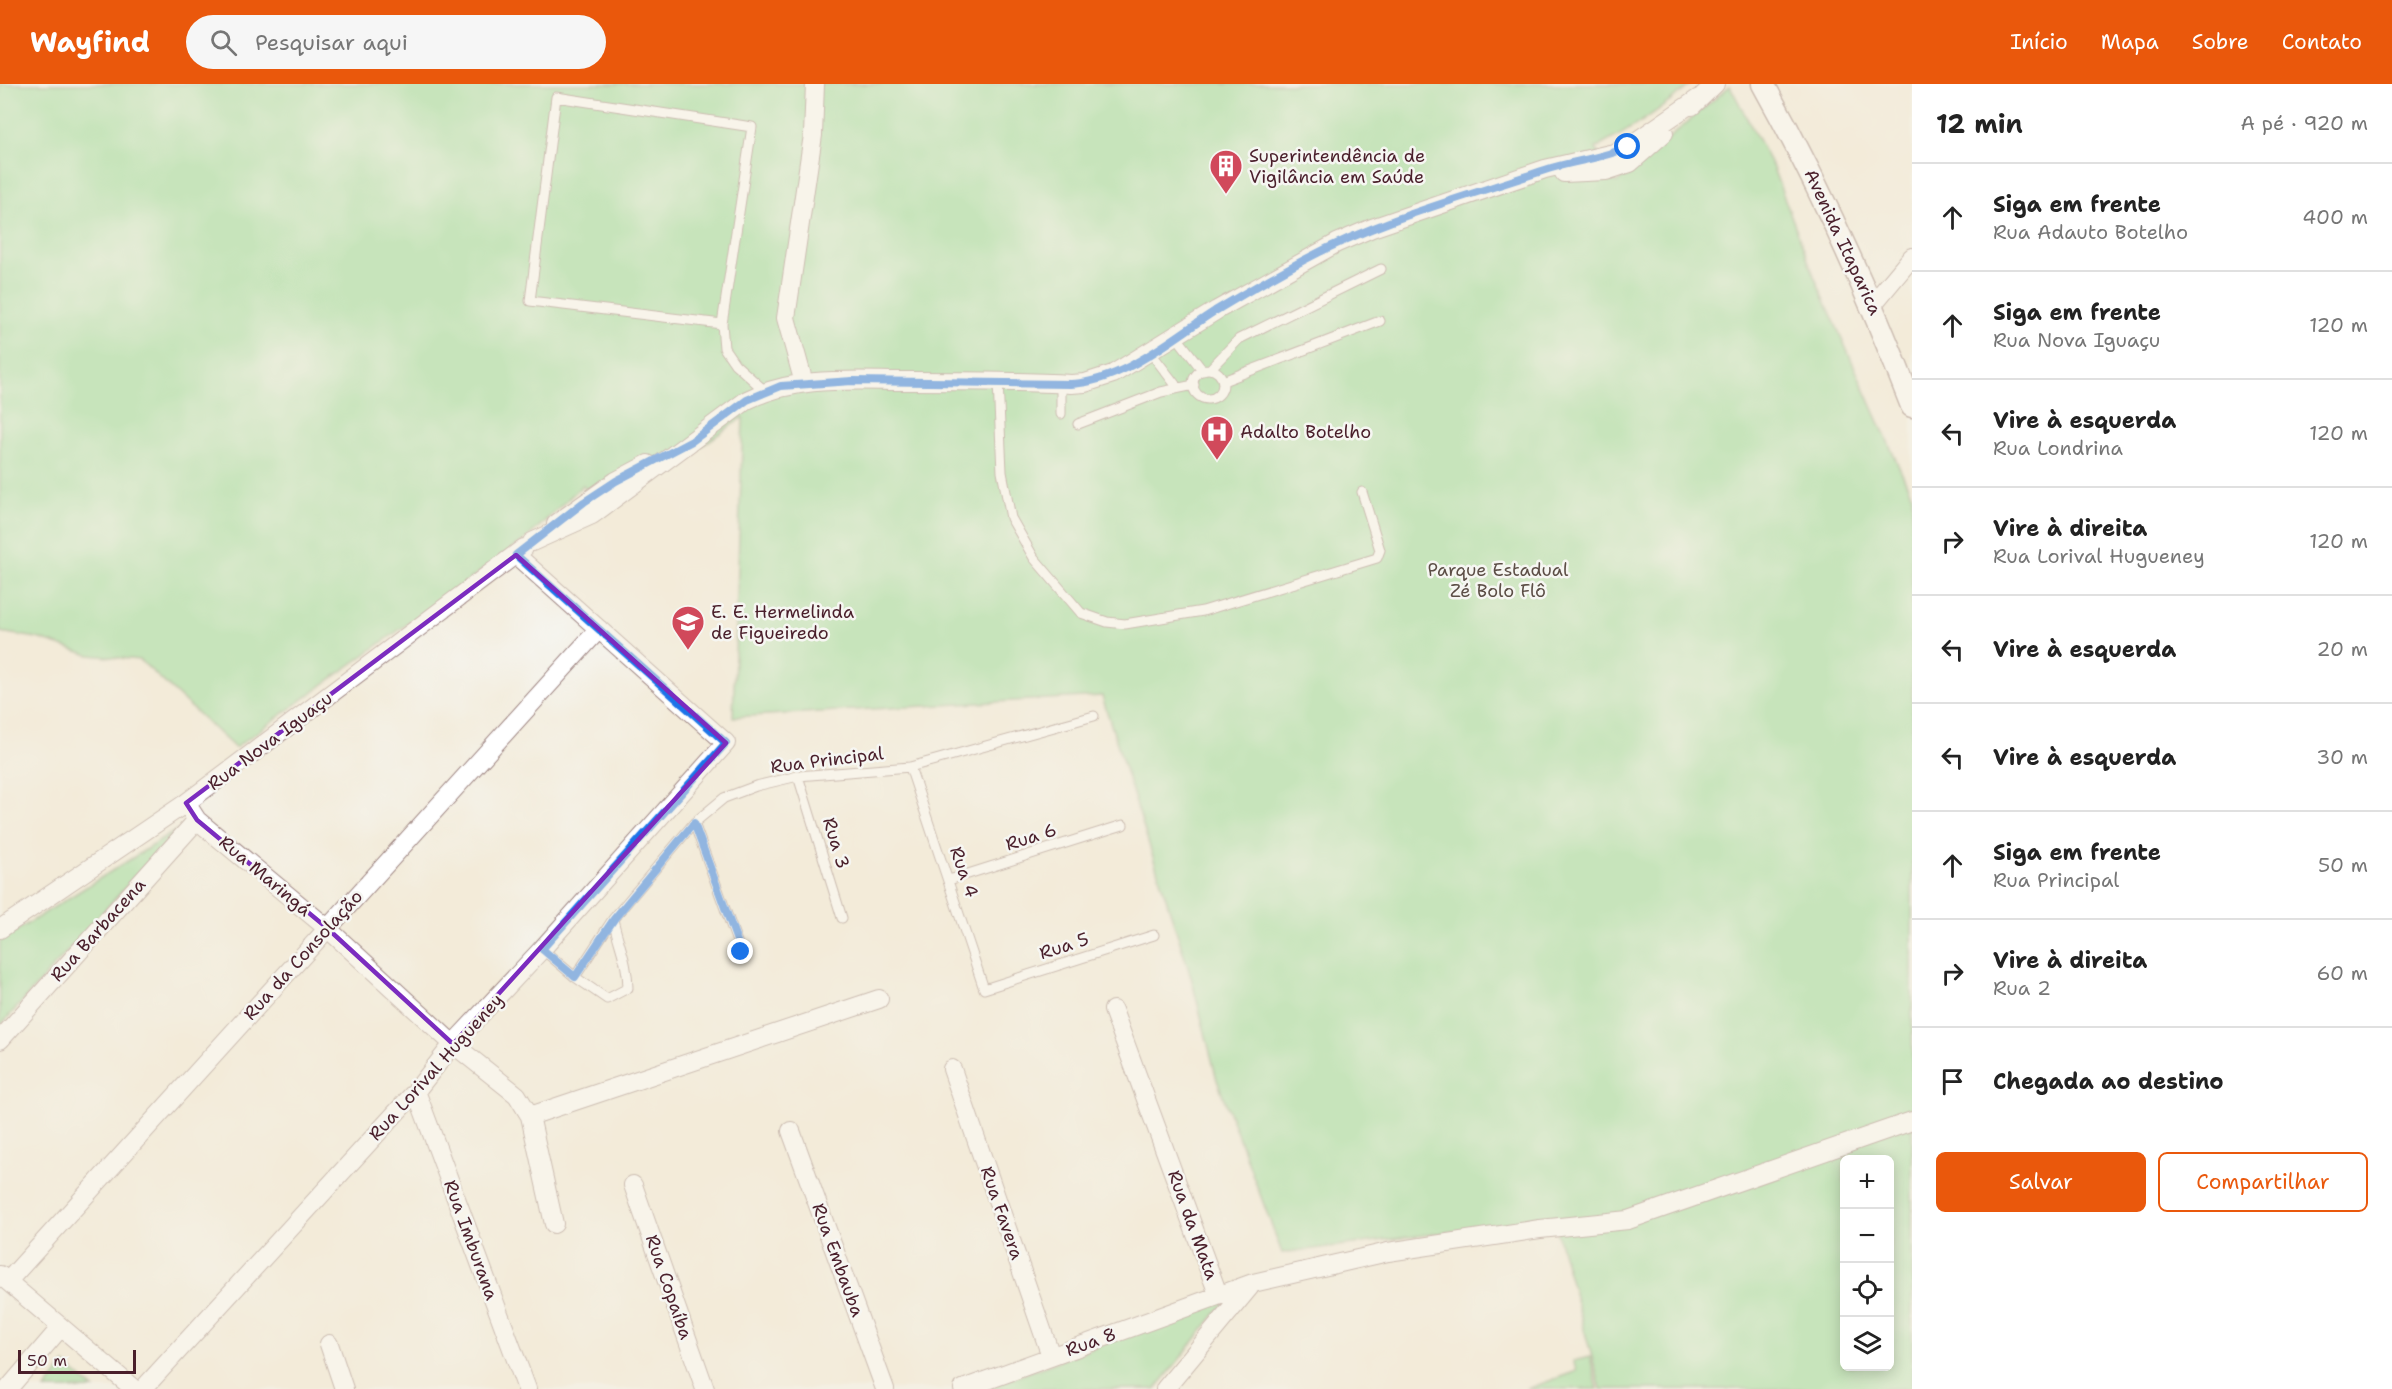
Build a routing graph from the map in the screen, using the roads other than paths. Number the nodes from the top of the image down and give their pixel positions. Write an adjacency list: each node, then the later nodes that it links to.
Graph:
1 (815, 84): 14 (street)
2 (1715, 84): 9 (street, Rua Nova Iguaçu)
3 (1762, 84): 6 (street, Avenida Itaparica)
4 (1912, 257): 6 (street)
5 (1381, 269): 11 (lane)
6 (1873, 304): 19 (street, Avenida Itaparica)
7 (1380, 321): 13 (lane)
8 (722, 324): 8 (lane); 18 (lane)
9 (1176, 336): 10 (street, Rua Nova Iguaçu); 11 (lane)
10 (1151, 352): 15 (street, Rua Nova Iguaçu); 17 (lane)
11 (1206, 370): 13 (lane); 16 (lane)
12 (998, 381): 14 (street, Rua Nova Iguaçu); 15 (street, Rua Nova Iguaçu); 22 (lane)
13 (1223, 381): 16 (lane)
14 (804, 383): 18 (street, Rua Nova Iguaçu)
15 (1061, 384): 20 (lane)
16 (1194, 385): 17 (lane)
17 (1178, 388): 21 (lane)
18 (765, 391): 23 (street, Rua Nova Iguaçu)
19 (1912, 406)
20 (1060, 414)
21 (1078, 424)
22 (1362, 492)
23 (516, 555): 24 (street); 28 (street, Rua Nova Iguaçu)
24 (598, 629): 35 (street, Rua da Consolação); 38 (street, Rua Lorival Hugueney)
25 (1094, 716): 26 (lane, Rua Principal)
26 (910, 767): 27 (lane, Rua Principal); 32 (lane, Rua 4)
27 (798, 776): 30 (lane, Rua Principal); 33 (lane, Rua 3)
28 (186, 803): 29 (street, Rua Maringá); 36 (street, Rua Nova Iguaçu)
29 (197, 820): 35 (street, Rua Maringá); 44 (street, Rua Barbacena)
30 (694, 823): 34 (lane, Rua Principal); 39 (lane)
31 (1123, 825): 32 (lane, Rua 6)
32 (949, 880): 41 (lane, Rua 4)
33 (842, 918)
34 (614, 919): 40 (lane, Rua Principal); 40 (lane)
35 (327, 928): 45 (street, Rua Maringá); 53 (street, Rua da Consolação)
36 (0, 929)
37 (1154, 935): 41 (lane, Rua 5)
38 (542, 949): 40 (lane); 45 (street, Rua Lorival Hugueney)
39 (741, 952)
40 (575, 977)
41 (984, 989)
42 (879, 999): 48 (street)
43 (1113, 1010): 55 (street, Rua da Mata)
44 (0, 1040)
45 (453, 1044): 47 (street, Rua Lorival Hugueney); 48 (street, Rua Maringá)
46 (952, 1069): 58 (street, Rua Favera)
47 (416, 1091): 61 (street, Rua Lorival Hugueney); 63 (street, Rua Imburana)
48 (530, 1116): 52 (street)
49 (1912, 1121): 54 (street, Rua da Mata)
50 (791, 1131): 65 (street, Rua Embauba)
51 (633, 1185): 64 (street, Rua Copaíba)
52 (554, 1224)
53 (4, 1278): 56 (street)
54 (1253, 1283): 55 (street, Rua da Mata); 67 (street)
55 (1218, 1294): 58 (street, Rua 8)
56 (61, 1327): 59 (street); 60 (street)
57 (328, 1344): 62 (street)
58 (1051, 1356): 66 (street, Rua 8)
59 (8, 1389)
60 (134, 1389)
61 (143, 1389)
62 (344, 1389)
63 (526, 1389)
64 (705, 1389)
65 (885, 1389)
66 (963, 1389)
67 (1165, 1389)

